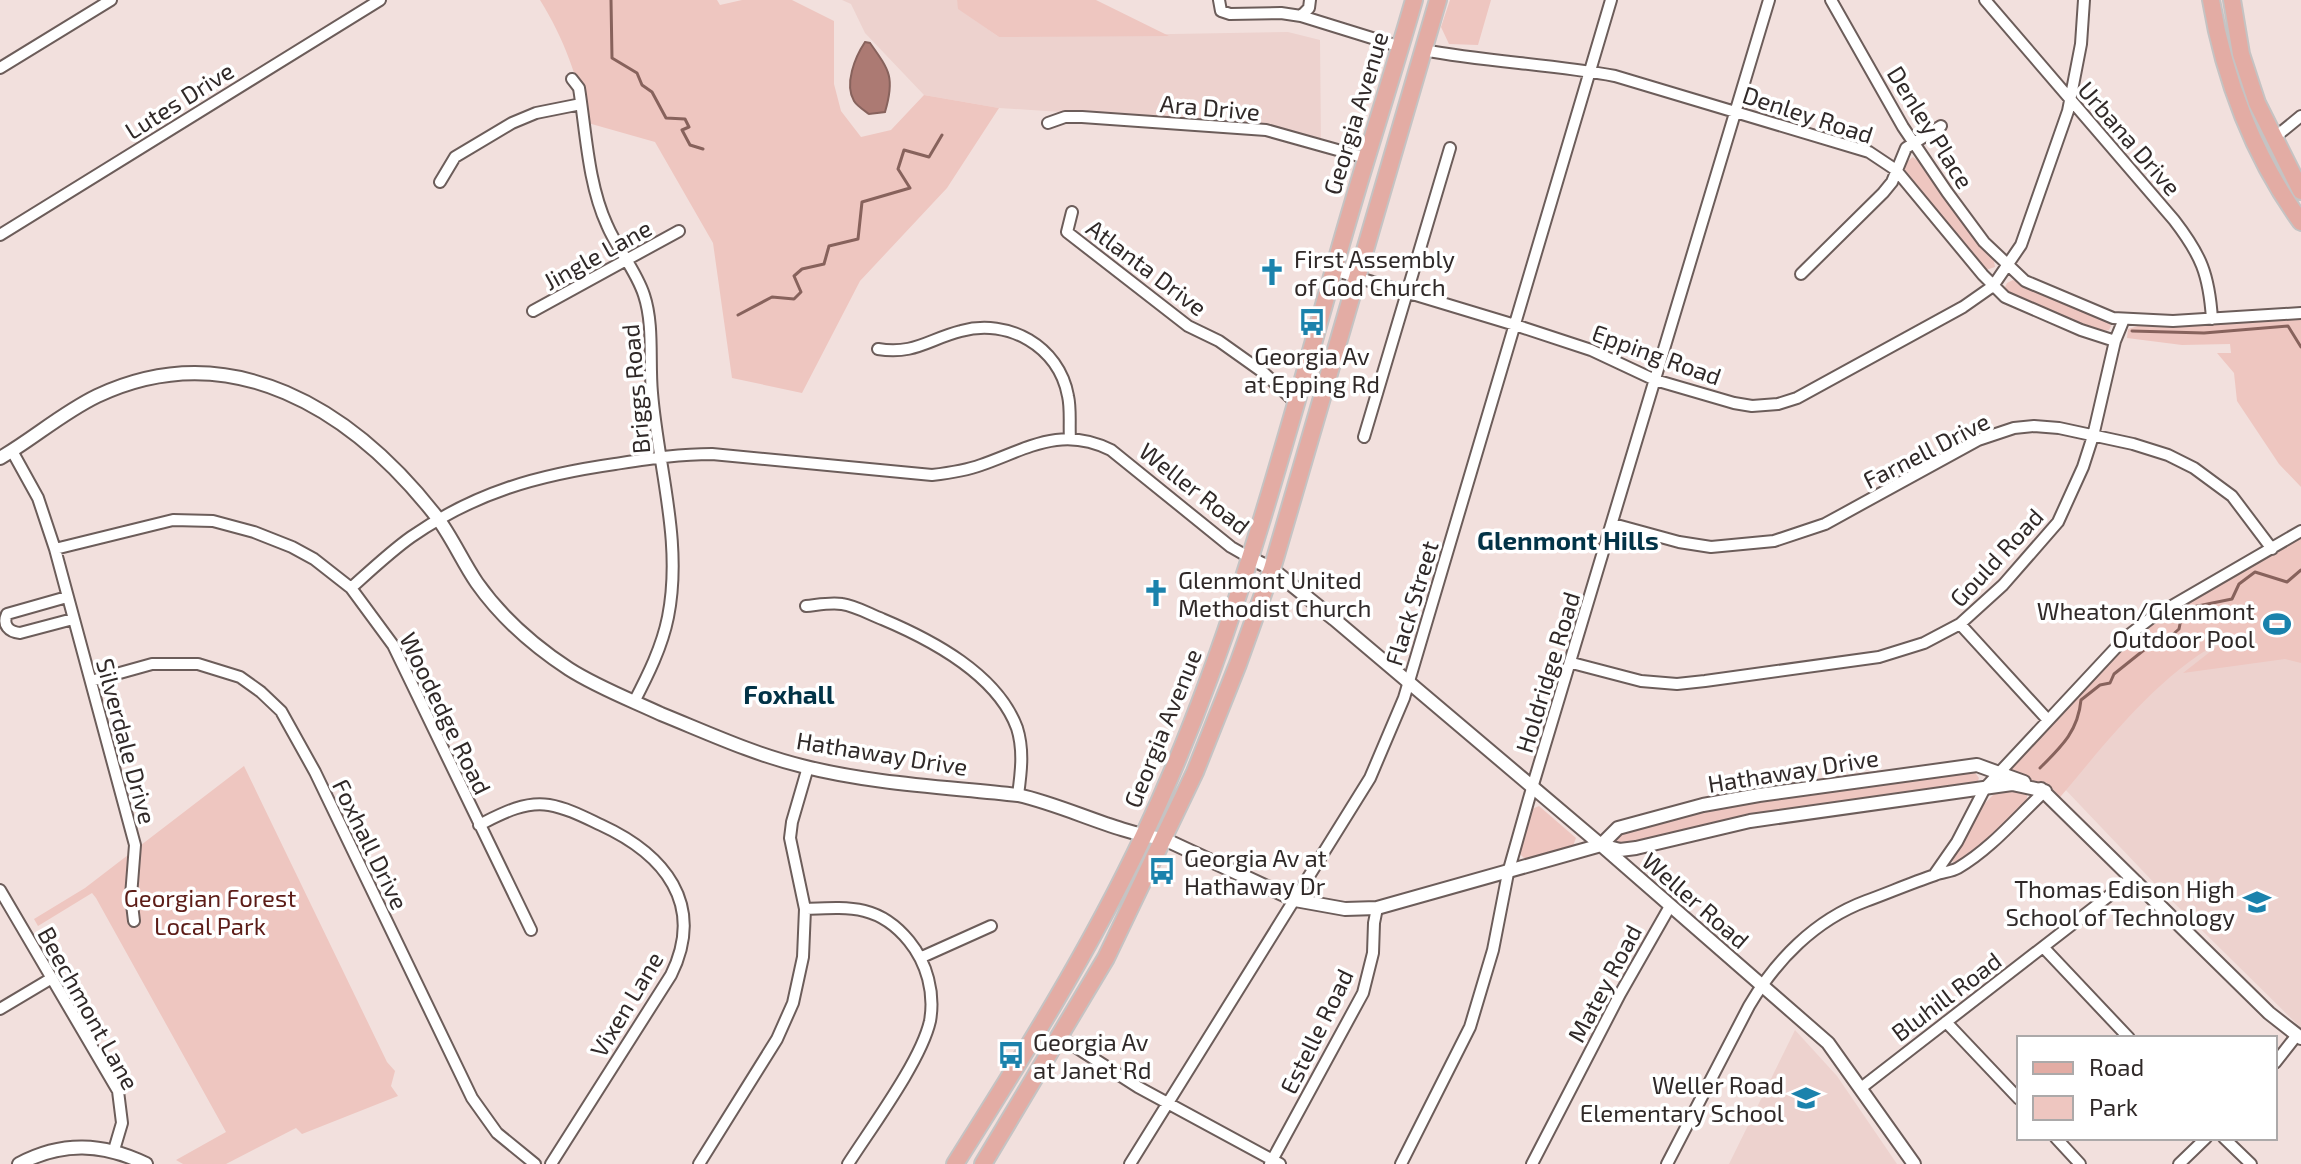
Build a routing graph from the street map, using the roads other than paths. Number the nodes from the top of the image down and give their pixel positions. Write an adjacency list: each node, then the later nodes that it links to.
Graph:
1 (111, 0): 17 (street)
2 (380, 0): 36 (street, Lutes Drive)
3 (1219, 0): 14 (street)
4 (1310, 0): 14 (street)
5 (1414, 0): 15 (main road, Georgia Avenue)
6 (1438, 0): 16 (main road, Georgia Avenue)
7 (1611, 0): 18 (street, Flack Street)
8 (1769, 0): 22 (street, Holdridge Road)
9 (1831, 0): 27 (street, Denley Place)
10 (1985, 0): 20 (street, Urbana Drive)
11 (2084, 0): 20 (street, Epping Road)
12 (2211, 0): 34 (main road)
13 (2232, 0): 26 (main road)
14 (1301, 16): 15 (street)
15 (1401, 47): 29 (main road, Georgia Avenue)
16 (1423, 50): 18 (street, Denley Road); 41 (main road, Georgia Avenue)
17 (0, 68)
18 (1590, 71): 22 (street, Denley Road); 48 (street, Flack Street)
19 (572, 79): 21 (street, Briggs Road)
20 (2070, 98): 38 (street, Epping Road); 47 (street, Urbana Drive)
21 (581, 104): 31 (street); 37 (street, Briggs Road)
22 (1735, 112): 30 (street, Denley Road); 51 (street, Holdridge Road)
23 (2301, 116): 26 (street)
24 (1048, 123): 29 (street, Ara Drive)
25 (1941, 126): 27 (street)
26 (2274, 138): 32 (main road)
27 (1914, 142): 30 (street); 38 (street, Denley Place)
28 (1450, 148): 43 (street)
29 (1366, 158): 39 (main road, Georgia Avenue)
30 (1896, 170): 40 (street); 42 (street, Denley Road)
31 (440, 182)
32 (2301, 191)
33 (1072, 212): 52 (street, Atlanta Drive)
34 (2301, 222)
35 (679, 231): 37 (street, Jingle Lane)
36 (0, 235)
37 (626, 260): 44 (street, Jingle Lane); 57 (street, Briggs Road)
38 (2007, 267): 42 (street, Epping Road); 46 (street)
39 (1333, 270): 41 (street, Epping Road); 52 (main road, Georgia Avenue)
40 (1801, 274)
41 (1356, 277): 43 (street, Epping Road); 64 (main road, Georgia Avenue)
42 (1993, 286): 49 (street, Denley Road); 51 (street, Epping Road)
43 (1409, 293): 48 (street, Epping Road); 54 (street)
44 (533, 311)
45 (2301, 313): 47 (street)
46 (2124, 319): 47 (street); 49 (street, Gould Road)
47 (2212, 319)
48 (1515, 325): 51 (street, Epping Road); 72 (street, Flack Street)
49 (2115, 341): 53 (street, Gould Road)
50 (878, 349): 55 (street)
51 (1655, 380): 59 (street, Holdridge Road)
52 (1296, 403): 63 (main road, Georgia Avenue)
53 (2093, 436): 59 (street, Farnell Drive); 62 (street, Farnell Drive); 69 (street, Gould Road)
54 (1364, 437)
55 (1070, 439): 57 (street, Weller Road); 63 (street, Weller Road)
56 (6, 454): 58 (street, Hathaway Drive); 61 (street, Silverdale Drive)
57 (662, 457): 58 (street, Weller Road); 73 (street, Briggs Road)
58 (438, 519): 65 (street, Weller Road); 73 (street, Hathaway Drive)
59 (1613, 524): 70 (street, Holdridge Road)
60 (2301, 531): 62 (street)
61 (55, 549): 65 (street, Woodedge Road); 66 (street, Silverdale Drive)
62 (2272, 549): 74 (street)
63 (1252, 559): 64 (street, Weller Road); 82 (main road, Georgia Avenue)
64 (1272, 569): 72 (street, Weller Road); 83 (main road, Georgia Avenue)
65 (351, 588): 81 (street, Woodedge Road)
66 (67, 597): 68 (street, Silverdale Drive); 68 (street)
67 (806, 606): 80 (street)
68 (73, 619): 71 (street, Silverdale Drive)
69 (1960, 624): 70 (street, Gould Road); 74 (street)
70 (1572, 663): 77 (street, Holdridge Road)
71 (91, 681): 93 (street, Silverdale Drive); 116 (street, Foxhall Drive)
72 (1408, 683): 77 (street, Weller Road); 89 (street, Flack Street)
73 (634, 702): 75 (street, Hathaway Drive)
74 (2047, 719): 76 (street)
75 (808, 767): 80 (street, Hathaway Drive); 92 (street)
76 (2000, 772): 78 (street); 79 (street, Hathaway Drive); 84 (street, Hathaway Drive)
77 (1532, 788): 84 (street, Weller Road); 85 (street, Holdridge Road)
78 (1985, 788): 79 (street, Hathaway Drive); 84 (street, Hathaway Drive); 86 (street)
79 (2045, 791): 86 (street); 87 (street)
80 (1018, 795): 82 (street, Hathaway Drive)
81 (479, 825): 95 (street, Woodedge Road); 117 (street, Vixen Lane)
82 (1144, 836): 83 (street, Hathaway Drive); 120 (main road, Georgia Avenue)
83 (1164, 839): 89 (street, Hathaway Drive); 104 (main road, Georgia Avenue)
84 (1601, 845): 85 (street, Hathaway Drive); 91 (street, Weller Road)
85 (1508, 873): 90 (street, Hathaway Drive); 123 (street, Holdridge Road)
86 (1934, 875): 99 (street)
87 (2132, 878): 96 (street, Bluhill Road); 103 (street)
88 (0, 890): 98 (street, Beechmont Lane)
89 (1295, 900): 90 (street, Hathaway Drive); 108 (street, Flack Street)
90 (1377, 908): 113 (street, Estelle Road)
91 (1669, 908): 99 (street, Weller Road); 124 (street, Matey Road)
92 (805, 909): 97 (street); 118 (street)
93 (134, 921)
94 (991, 926): 97 (street)
95 (531, 930)
96 (2044, 948): 101 (street, Bluhill Road); 102 (street)
97 (922, 957): 119 (street)
98 (52, 978): 100 (street); 112 (street, Beechmont Lane)
99 (1761, 985): 106 (street, Weller Road); 125 (street)
100 (0, 1009)
101 (1946, 1022): 106 (street, Bluhill Road); 107 (street)
102 (2127, 1036)
103 (2299, 1036): 105 (street)
104 (1060, 1037): 108 (street); 121 (main road, Georgia Avenue)
105 (2277, 1061)
106 (1861, 1088): 126 (street, Weller Road)
107 (2017, 1097)
108 (1169, 1103): 113 (street); 122 (street, Flack Street)
109 (2058, 1140): 127 (street)
110 (2204, 1140): 128 (street)
111 (2226, 1140): 129 (street)
112 (114, 1150): 114 (street); 115 (street)
113 (1274, 1163)
114 (19, 1164)
115 (146, 1164)
116 (535, 1164)
117 (551, 1164)
118 (699, 1164)
119 (848, 1164)
120 (955, 1164)
121 (983, 1164)
122 (1130, 1164)
123 (1401, 1164)
124 (1532, 1164)
125 (1667, 1164)
126 (1914, 1164)
127 (2080, 1164)
128 (2179, 1164)
129 (2251, 1164)

